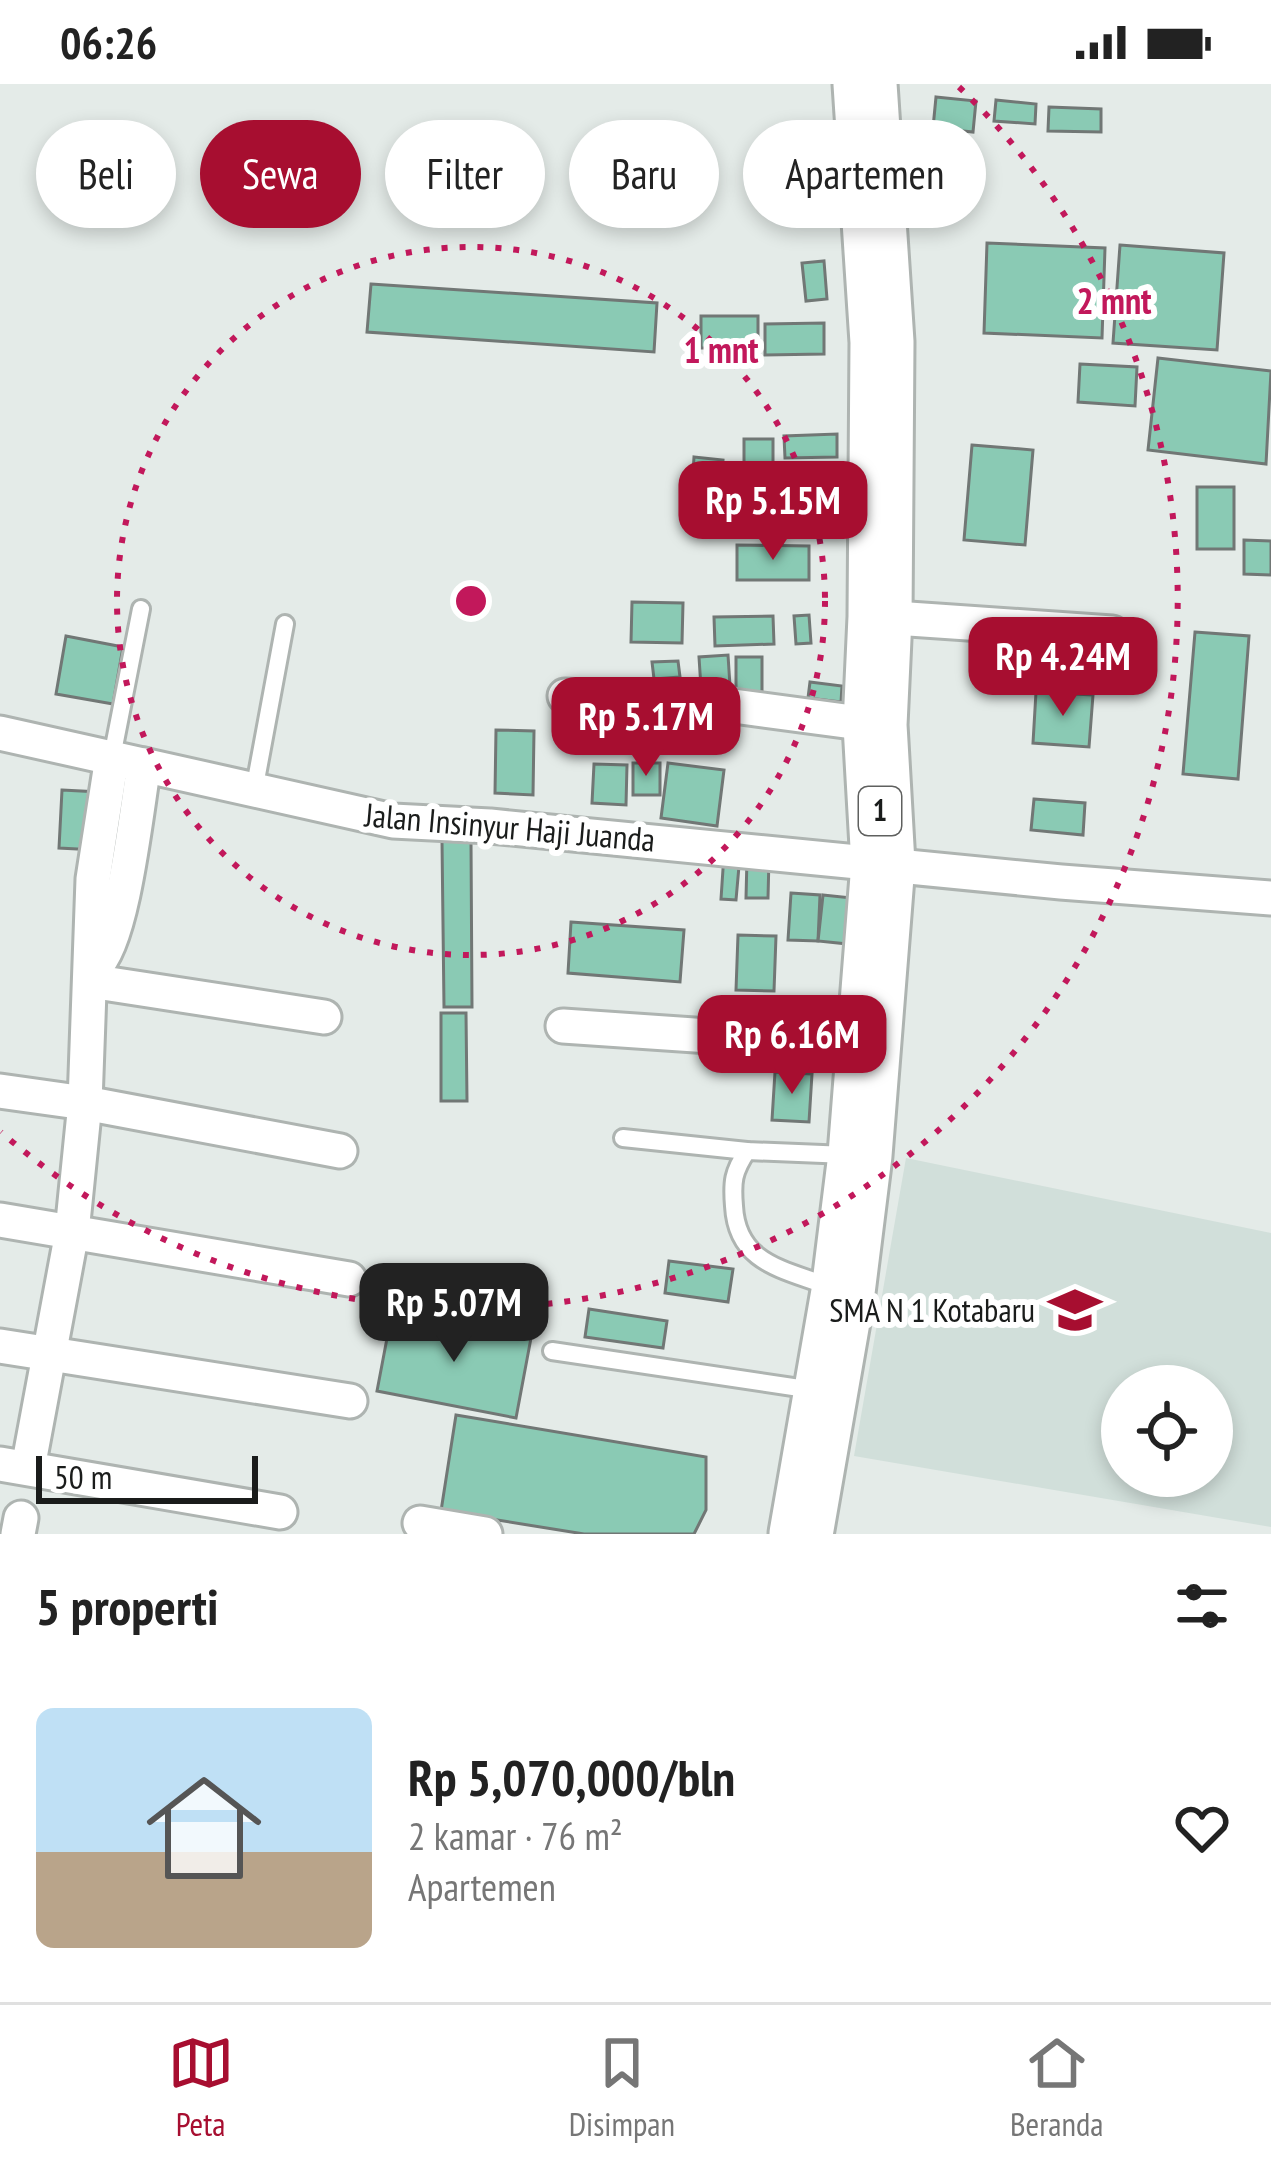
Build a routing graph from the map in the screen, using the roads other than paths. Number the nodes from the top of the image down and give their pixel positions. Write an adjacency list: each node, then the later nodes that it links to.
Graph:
1 (865, 84): 3 (highway, 1)
2 (141, 609): 9 (lane)
3 (880, 616): 5 (street); 7 (highway, 1)
4 (286, 624): 10 (lane)
5 (1112, 633)
6 (565, 696): 7 (street)
7 (875, 725): 11 (highway, 1)
8 (0, 733): 9 (street, Jalan Insinyur Haji Juanda)
9 (128, 761): 10 (street, Jalan Insinyur Haji Juanda); 13 (street)
10 (254, 791): 11 (street, Jalan Insinyur Haji Juanda)
11 (884, 864): 12 (street, Jalan Insinyur Haji Juanda); 16 (highway, 1)
12 (1271, 898)
13 (90, 975): 14 (street); 18 (street)
14 (324, 1017)
15 (563, 1026): 16 (street)
16 (870, 1047): 22 (highway, 1)
17 (0, 1091): 18 (street)
18 (85, 1103): 20 (street); 24 (street)
19 (623, 1138): 21 (lane)
20 (340, 1151)
21 (747, 1151): 22 (lane); 26 (lane)
22 (860, 1155): 26 (highway, 1)
23 (0, 1220): 24 (street)
24 (72, 1232): 25 (street); 29 (street)
25 (350, 1279)
26 (843, 1292): 30 (highway, 1)
27 (0, 1346): 29 (street)
28 (552, 1351): 30 (lane)
29 (48, 1354): 31 (street); 32 (street)
30 (826, 1391): 36 (highway, 1)
31 (350, 1401)
32 (14, 1466): 33 (street)
33 (280, 1512)
34 (420, 1523): 35 (street)
35 (484, 1534)
36 (801, 1534)

